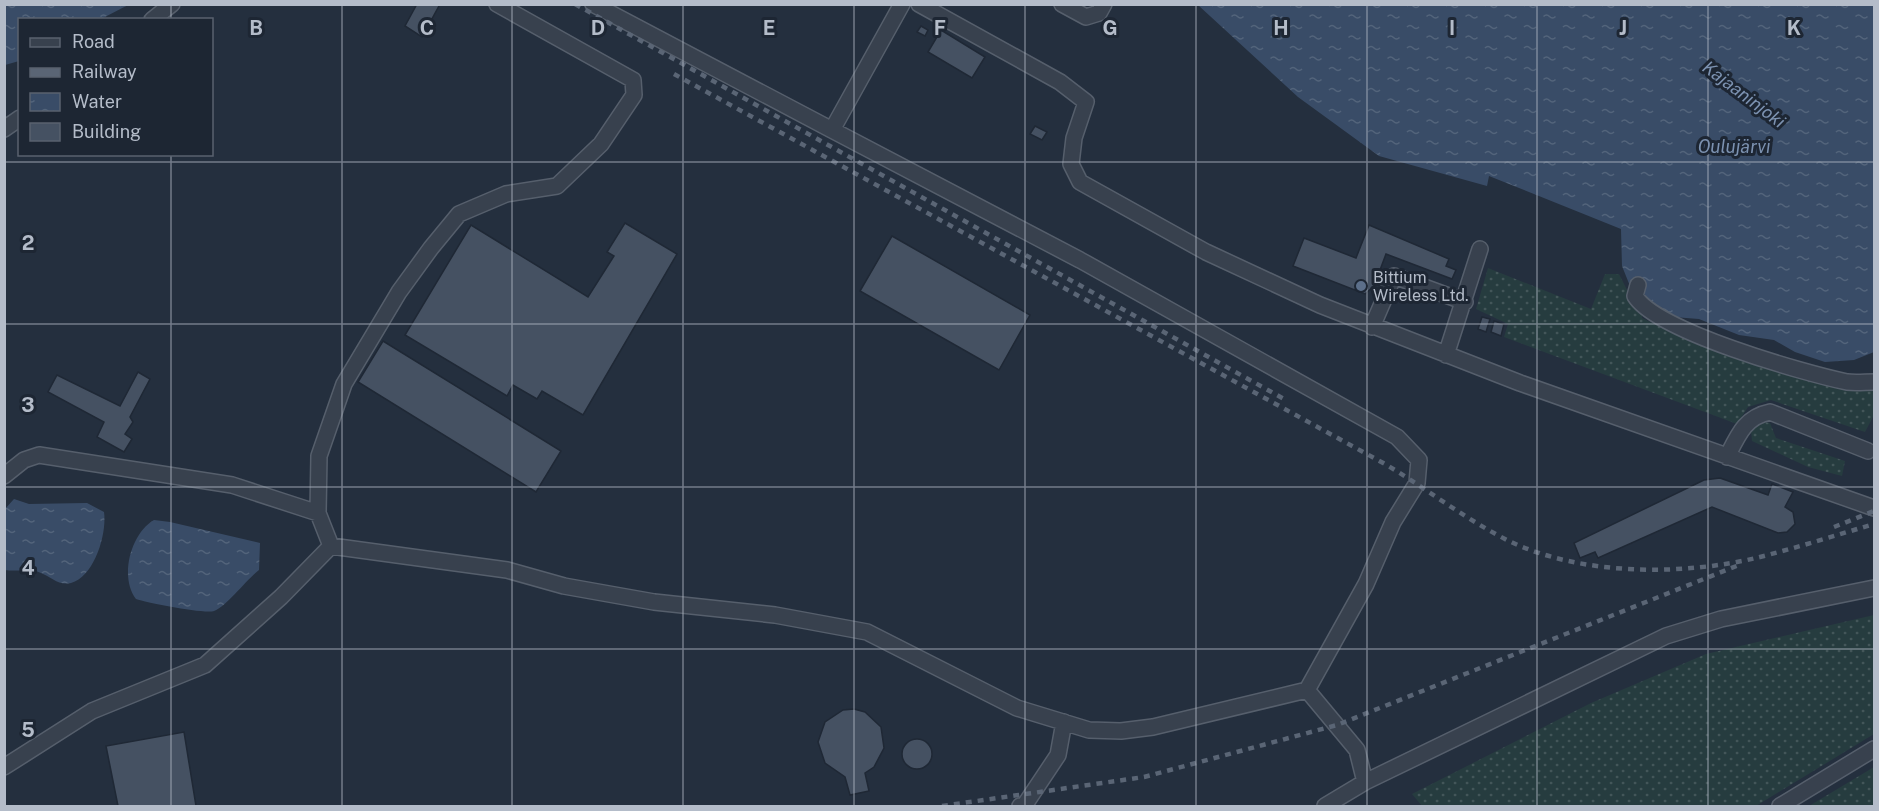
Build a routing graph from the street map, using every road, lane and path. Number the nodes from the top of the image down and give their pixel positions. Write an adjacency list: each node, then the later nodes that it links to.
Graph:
1 (172, 4): 8 (street)
2 (497, 4): 22 (street)
3 (593, 4): 11 (street)
4 (902, 4): 11 (street)
5 (919, 4): 15 (street)
6 (1062, 4): 7 (street)
7 (1104, 4)
8 (154, 18)
9 (18, 119): 10 (street)
10 (4, 129)
11 (832, 130): 25 (street)
12 (1480, 249): 14 (street)
13 (1638, 285): 17 (street)
14 (1465, 302): 15 (street); 16 (street)
15 (1372, 327): 16 (street)
16 (1446, 355): 19 (street)
17 (1875, 382)
18 (1868, 451): 19 (street)
19 (1727, 457): 21 (street)
20 (5, 475): 22 (street)
21 (1875, 508)
22 (318, 513): 23 (street)
23 (331, 546): 26 (street); 28 (street)
24 (1875, 588): 29 (street)
25 (1307, 690): 26 (street); 29 (street)
26 (1064, 722): 31 (street)
27 (1875, 749): 30 (street)
28 (4, 767)
29 (1365, 782): 32 (street)
30 (1785, 805)
31 (1020, 807)
32 (1325, 807)

